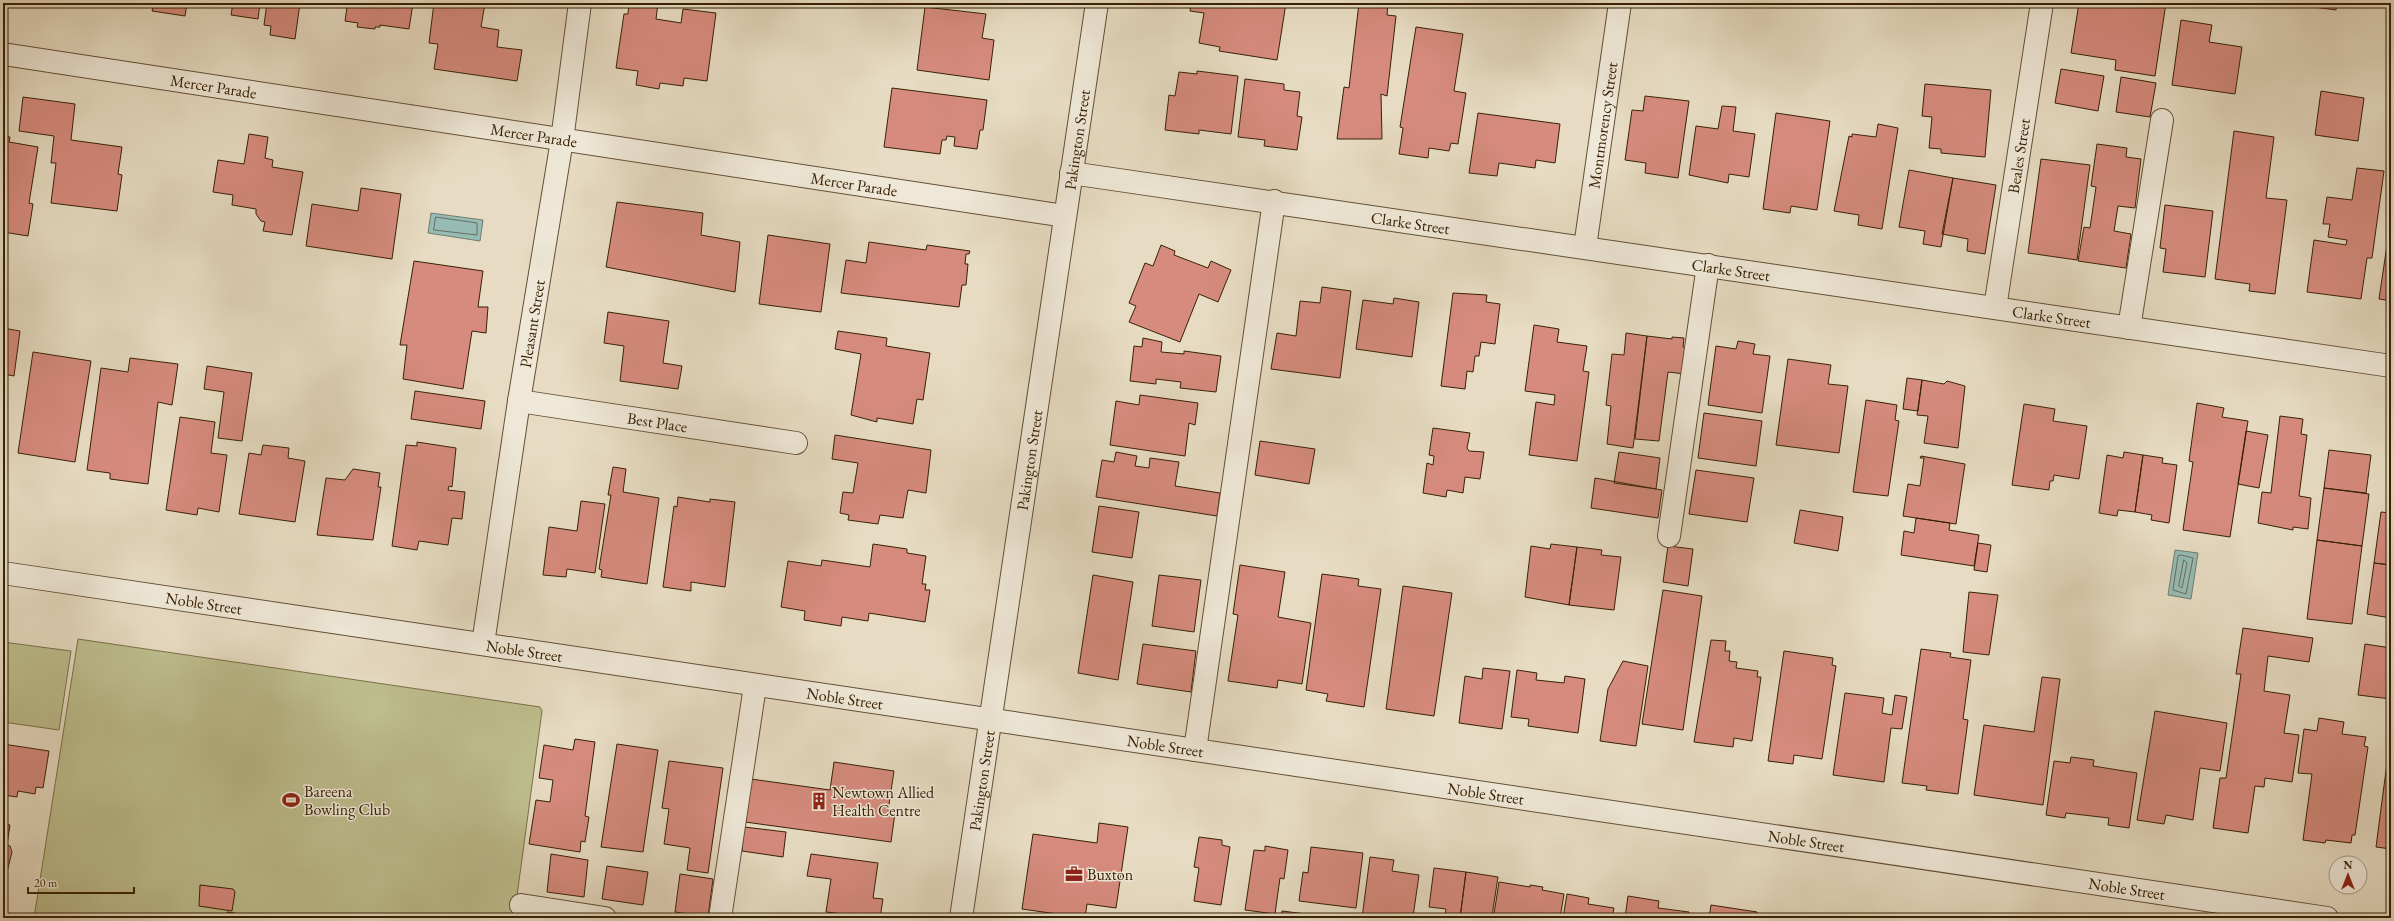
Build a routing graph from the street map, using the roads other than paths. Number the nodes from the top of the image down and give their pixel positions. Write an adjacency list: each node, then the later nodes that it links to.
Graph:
1 (580, 3): 7 (street, Pleasant Street)
2 (1097, 3): 8 (street, Pakington Street)
3 (1620, 3): 11 (street, Montmorency Street)
4 (2042, 3): 13 (street, Beales Street)
5 (3, 54): 7 (street, Mercer Parade)
6 (2162, 120): 14 (street)
7 (562, 140): 10 (street, Mercer Parade); 16 (street, Pleasant Street)
8 (1072, 172): 9 (street, Clarke Street); 10 (street, Pakington Street)
9 (1274, 201): 11 (street, Clarke Street); 23 (street)
10 (1065, 216): 22 (street, Pakington Street)
11 (1585, 247): 12 (street, Clarke Street)
12 (1708, 265): 13 (street, Clarke Street); 18 (street)
13 (1995, 308): 14 (street, Clarke Street)
14 (2130, 328): 15 (street, Clarke Street)
15 (2391, 366)
16 (519, 401): 17 (street, Best Place); 20 (street, Pleasant Street)
17 (796, 443)
18 (1669, 536)
19 (3, 573): 20 (street, Noble Street)
20 (483, 644): 21 (street, Noble Street)
21 (755, 686): 22 (street, Noble Street); 26 (street)
22 (990, 720): 23 (street, Noble Street); 27 (street, Pakington Street)
23 (1195, 750): 28 (street, Noble Street)
24 (521, 905): 25 (street)
25 (605, 918)
26 (720, 918)
27 (961, 918)
28 (2327, 918)

